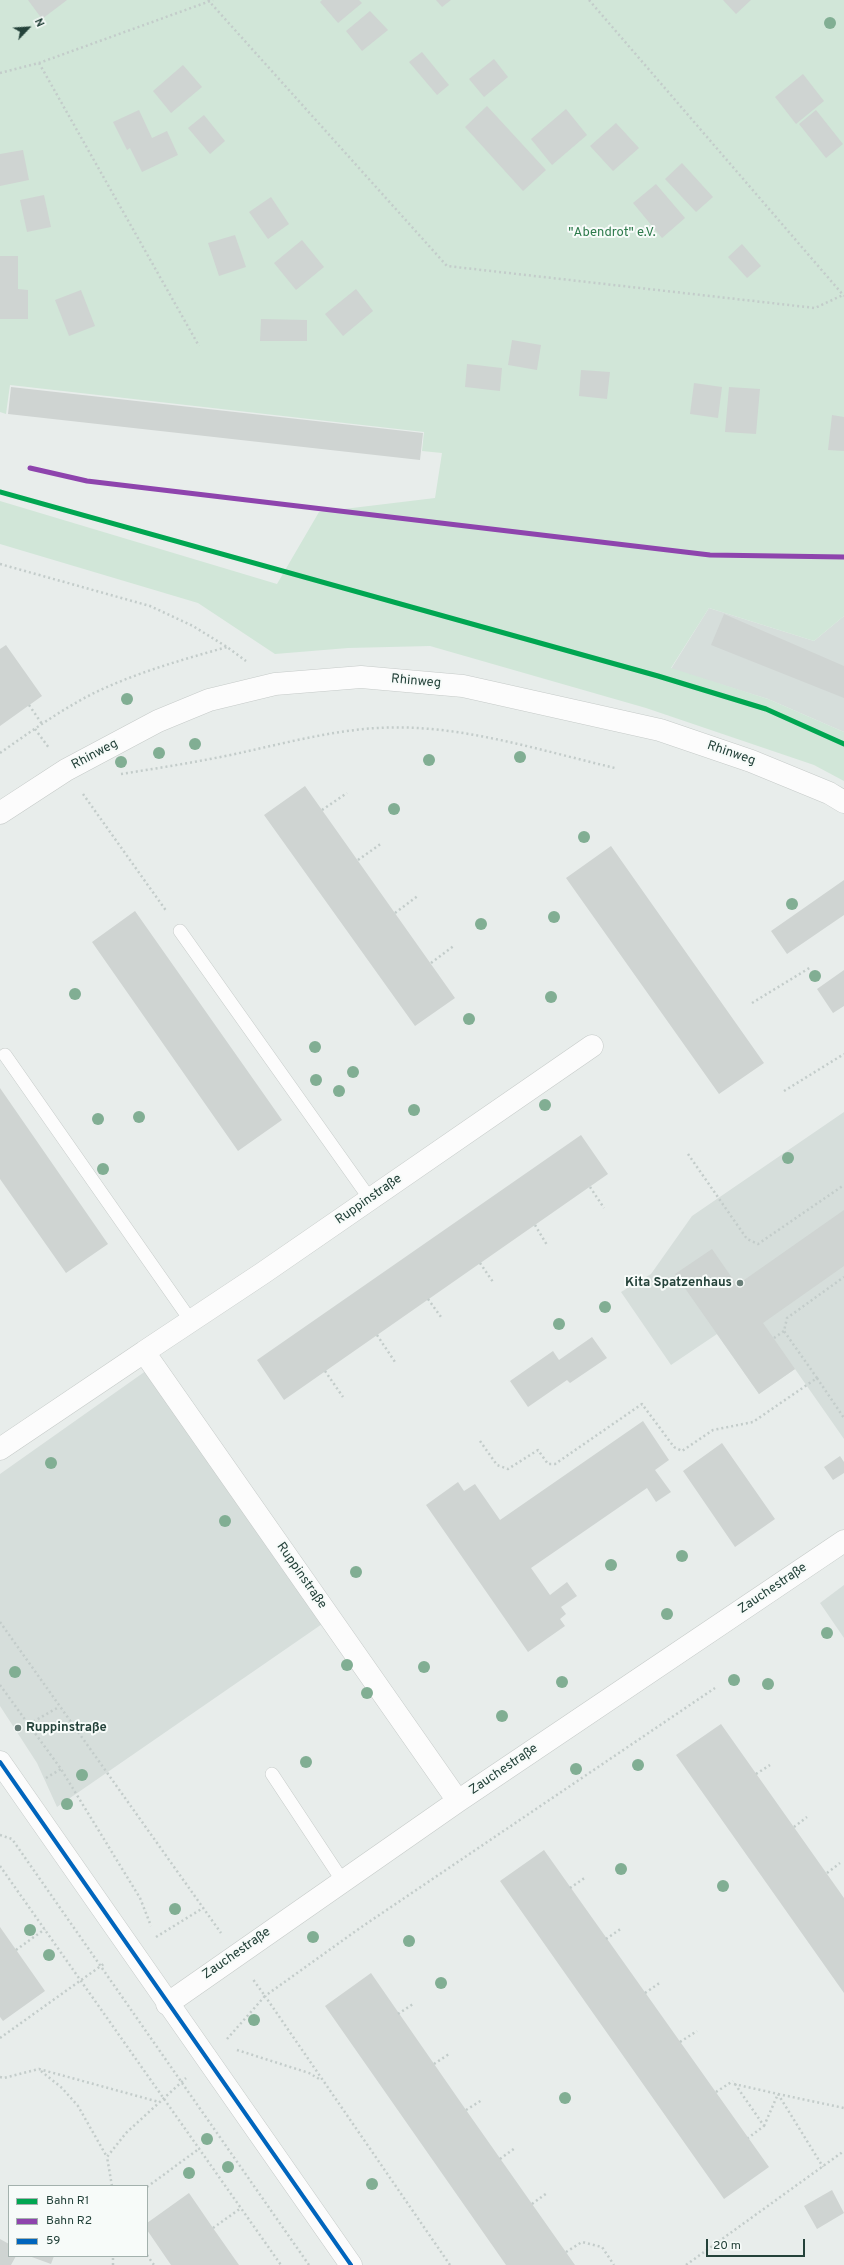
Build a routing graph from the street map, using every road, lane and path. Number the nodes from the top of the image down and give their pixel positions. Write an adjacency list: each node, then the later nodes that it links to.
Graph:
1 (213, 0): 3 (path)
2 (589, 0): 6 (path)
3 (209, 1): 4 (path); 6 (path)
4 (39, 63): 5 (path); 7 (path)
5 (0, 73)
6 (843, 296)
7 (199, 346)
8 (0, 564): 9 (path)
9 (227, 647): 10 (path); 12 (path)
10 (275, 684): 16 (street, Rhinweg); 20 (street, Rhinweg)
11 (29, 705): 12 (path)
12 (42, 724): 13 (path)
13 (35, 728): 14 (path); 16 (path)
14 (0, 754)
15 (615, 768): 17 (path)
16 (66, 770): 22 (street, Rhinweg)
17 (118, 775)
18 (87, 789): 27 (path)
19 (347, 793): 21 (path)
20 (844, 802)
21 (322, 810)
22 (0, 813)
23 (382, 843): 24 (path)
24 (358, 860)
25 (419, 895): 26 (path)
26 (395, 913)
27 (180, 930): 39 (lane)
28 (455, 945): 29 (path)
29 (431, 963)
30 (811, 967): 31 (path)
31 (752, 1003)
32 (592, 1046): 39 (street, Ruppinstraße)
33 (844, 1054): 35 (path)
34 (4, 1055): 48 (lane)
35 (784, 1091)
36 (688, 1154): 37 (path)
37 (844, 1185)
38 (590, 1187): 40 (path)
39 (370, 1199): 48 (street, Ruppinstraße)
40 (604, 1208)
41 (535, 1225): 42 (path)
42 (547, 1245)
43 (480, 1263): 45 (path)
44 (844, 1276): 49 (path)
45 (493, 1282)
46 (428, 1299): 47 (path)
47 (441, 1318)
48 (191, 1321): 52 (street, Ruppinstraße)
49 (784, 1331): 51 (path); 55 (path)
50 (377, 1335): 53 (path)
51 (774, 1338)
52 (144, 1352): 59 (street, Ruppinstraße); 70 (street, Ruppinstraße)
53 (395, 1362)
54 (325, 1371): 56 (path)
55 (816, 1378): 57 (path); 58 (path)
56 (343, 1397)
57 (844, 1418)
58 (480, 1441)
59 (0, 1449)
60 (844, 1541): 70 (street, Zauchestraße)
61 (0, 1622): 64 (path)
62 (0, 1685): 65 (path)
63 (715, 1688): 95 (path)
64 (59, 1707): 65 (path); 82 (path)
65 (29, 1724): 85 (path)
66 (0, 1762): 89 (street)
67 (770, 1765): 69 (path)
68 (272, 1774): 80 (lane)
69 (756, 1774)
70 (458, 1801): 80 (street, Zauchestraße)
71 (807, 1817): 72 (path)
72 (794, 1827)
73 (0, 1835): 91 (path)
74 (840, 1863): 77 (path)
75 (0, 1866): 76 (path)
76 (4, 1872): 78 (path); 84 (path)
77 (827, 1873)
78 (0, 1875)
79 (586, 1877): 81 (path)
80 (342, 1880): 90 (street, Zauchestraße)
81 (570, 1888)
82 (203, 1908): 85 (path); 90 (path)
83 (622, 1928): 86 (path)
84 (45, 1929): 88 (path); 92 (path)
85 (156, 1936): 87 (path); 89 (path)
86 (606, 1939)
87 (158, 1942)
88 (16, 1950)
89 (130, 1950): 91 (path); 96 (street)
90 (236, 1954): 96 (street, Zauchestraße)
91 (100, 1966): 92 (path); 111 (path)
92 (80, 1980): 101 (path); 114 (path)
93 (661, 1982): 94 (path)
94 (645, 1994)
95 (265, 1996): 102 (path); 109 (path)
96 (167, 2004): 105 (street)
97 (413, 2004): 98 (path)
98 (398, 2014)
99 (697, 2031): 103 (path)
100 (220, 2036): 102 (path)
101 (0, 2038)
102 (225, 2042): 105 (path); 109 (path)
103 (680, 2042)
104 (449, 2054): 106 (path)
105 (205, 2060): 111 (path); 138 (street)
106 (434, 2064)
107 (39, 2069): 108 (path); 116 (path); 124 (path)
108 (0, 2077)
109 (323, 2081): 139 (path)
110 (733, 2081): 112 (path)
111 (181, 2082): 114 (path); 137 (path)
112 (716, 2092)
113 (778, 2094): 117 (path); 119 (path); 119 (path); 126 (path)
114 (164, 2098): 116 (path); 121 (path)
115 (482, 2100): 118 (path)
116 (159, 2102): 124 (path)
117 (844, 2108)
118 (466, 2110)
119 (764, 2126): 120 (path)
120 (748, 2138)
121 (200, 2148): 128 (path); 131 (path)
122 (515, 2148): 125 (path)
123 (844, 2151): 126 (path)
124 (107, 2157): 127 (path)
125 (500, 2159)
126 (823, 2167): 141 (path)
127 (112, 2185)
128 (148, 2186)
129 (547, 2193): 130 (path)
130 (532, 2204)
131 (241, 2208): 132 (path); 136 (path)
132 (213, 2228)
133 (566, 2252): 140 (path)
134 (148, 2256): 135 (path)
135 (154, 2265)
136 (281, 2265)
137 (309, 2265)
138 (351, 2265)
139 (450, 2265)
140 (614, 2265)
141 (686, 2265)

